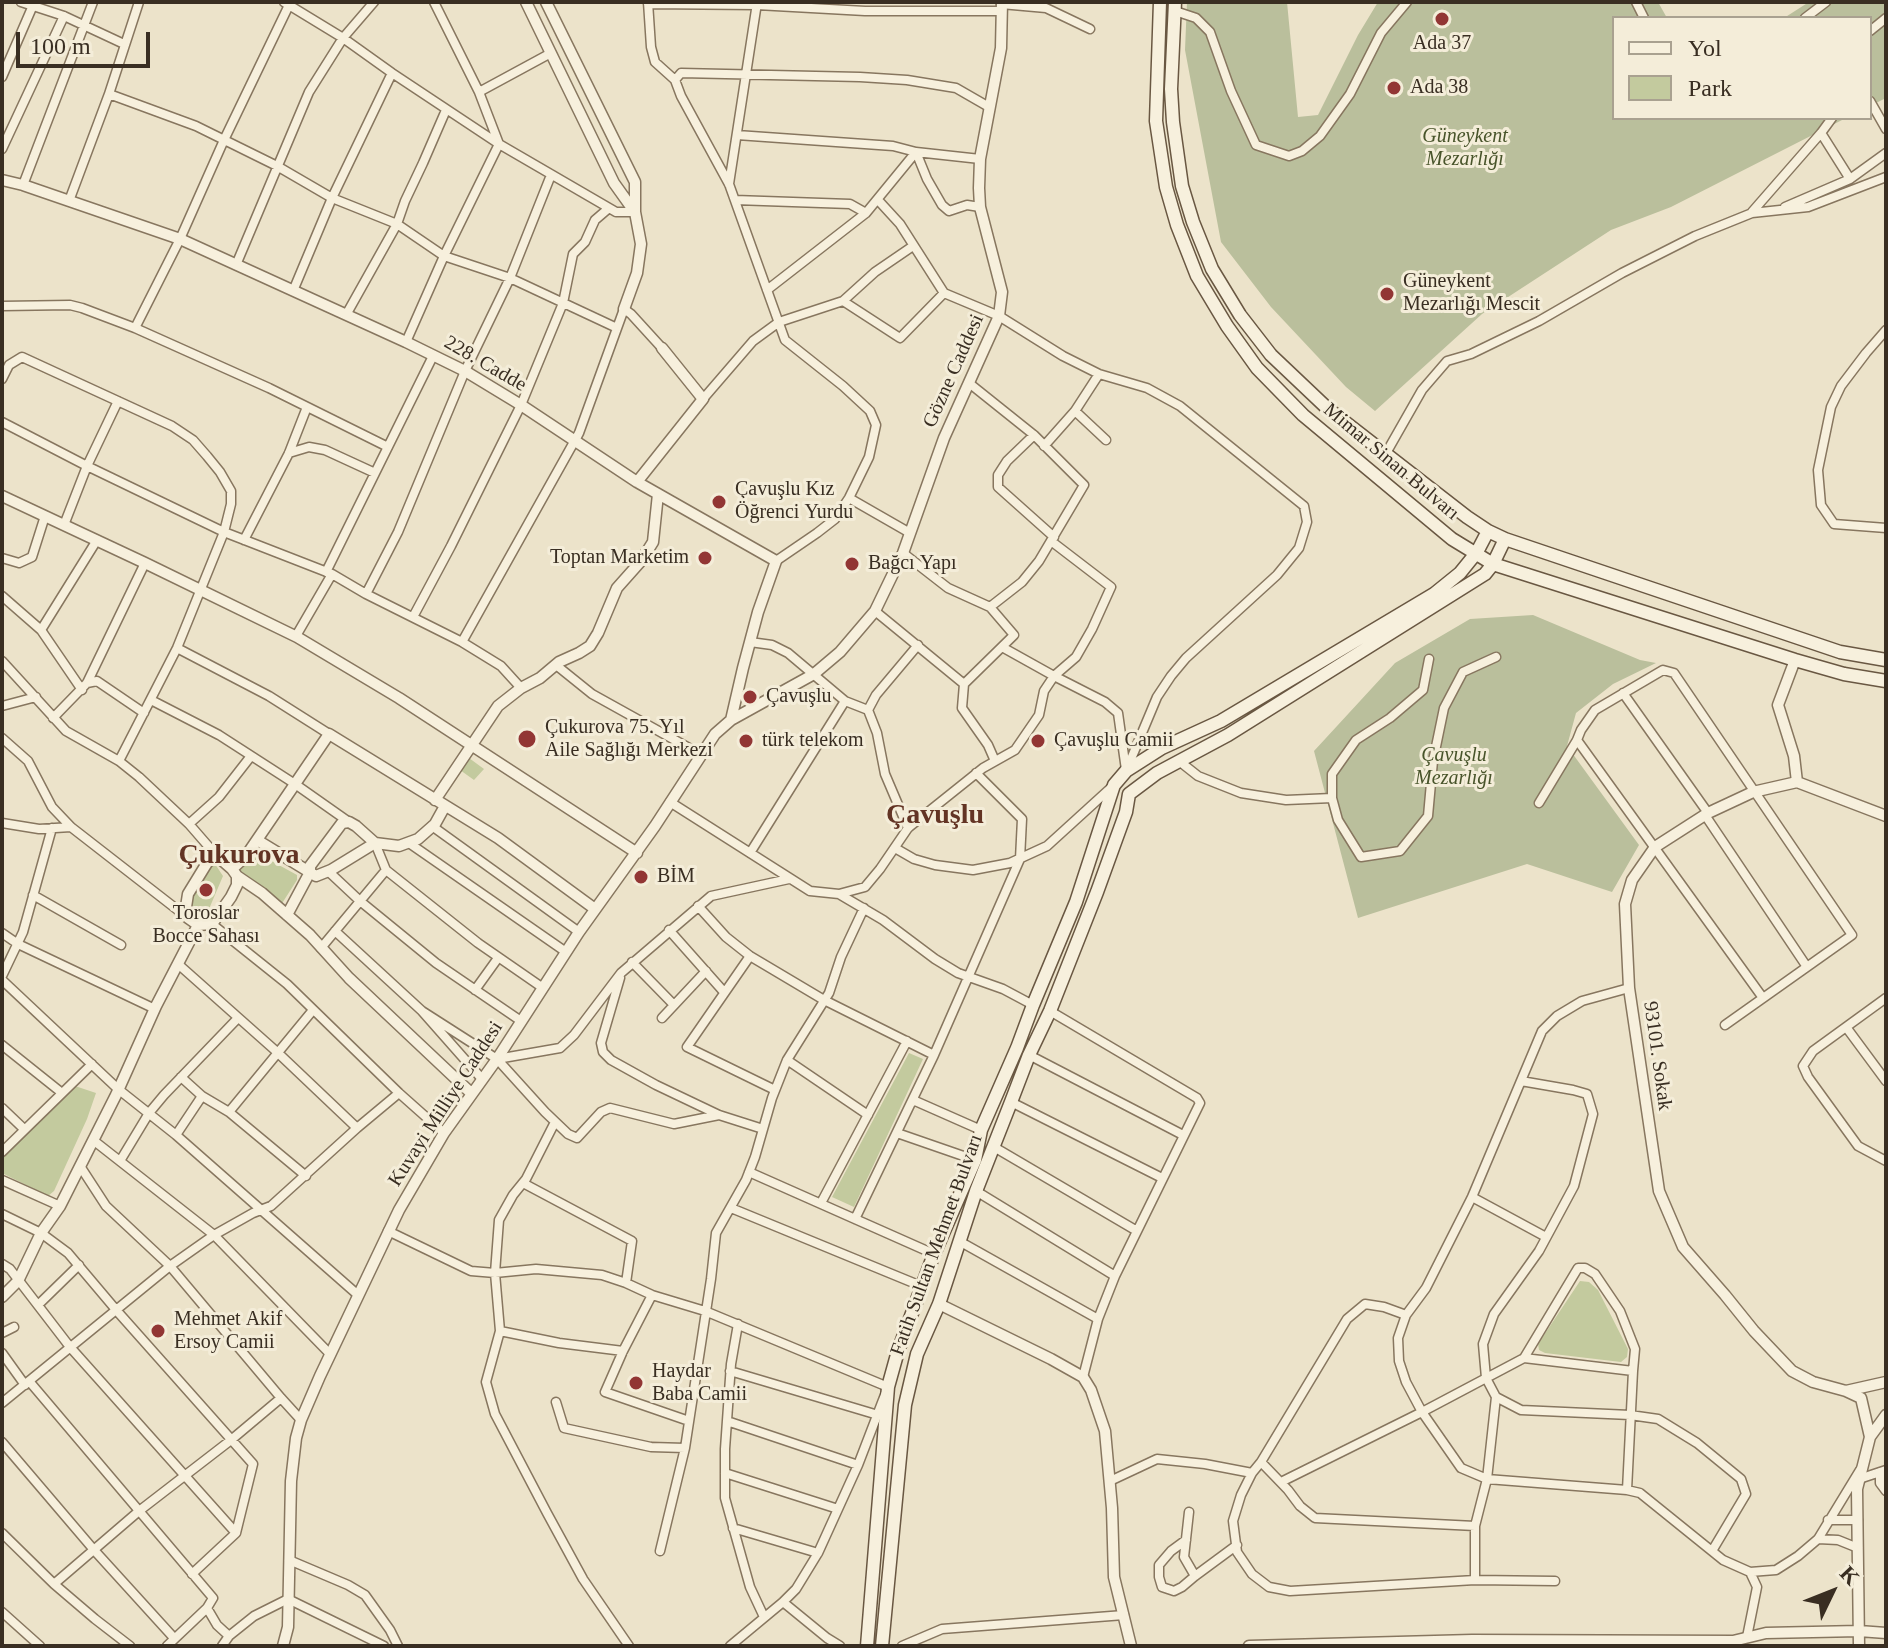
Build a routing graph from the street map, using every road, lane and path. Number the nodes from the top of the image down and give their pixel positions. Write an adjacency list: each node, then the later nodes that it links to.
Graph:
1 (21, 2): 13 (street)
2 (93, 2): 19 (street)
3 (139, 2): 22 (street)
4 (374, 2): 21 (street)
5 (434, 2): 28 (street)
6 (526, 2): 23 (street)
7 (546, 2): 57 (street)
8 (1160, 2): 115 (main road, Mimar Sinan Bulvarı)
9 (1407, 2): 16 (street)
10 (1826, 2): 18 (street)
11 (288, 3): 21 (street); 37 (street)
12 (648, 3): 14 (street); 27 (street)
13 (33, 4): 17 (street); 26 (street)
14 (758, 4): 15 (street); 25 (street)
15 (1001, 5): 20 (street); 31 (street, Gözne Caddesi)
16 (1175, 6): 98 (main road, Mimar Sinan Bulvarı)
17 (64, 16): 19 (street); 39 (street)
18 (1808, 16)
19 (84, 26): 22 (street); 49 (street)
20 (1090, 29)
21 (343, 38): 24 (street); 43 (street)
22 (124, 44): 29 (street)
23 (551, 53): 28 (street); 57 (street)
24 (392, 73): 32 (street); 50 (street)
25 (746, 75): 27 (street); 31 (street); 36 (street)
26 (2, 77)
27 (675, 80): 48 (street)
28 (479, 92): 38 (street)
29 (109, 94): 37 (street); 53 (street)
30 (1872, 104): 34 (street)
31 (989, 107): 42 (street, Gözne Caddesi)
32 (446, 110): 38 (street); 60 (street)
33 (1831, 120): 35 (street)
34 (1886, 129)
35 (1821, 133): 46 (street); 59 (street)
36 (737, 135): 40 (street); 48 (street)
37 (224, 140): 43 (street); 61 (street)
38 (499, 144): 44 (street); 63 (street)
39 (2, 149)
40 (916, 152): 42 (street); 52 (street); 54 (street)
41 (1886, 153): 46 (street)
42 (980, 159): 54 (street, Gözne Caddesi)
43 (277, 166): 50 (street); 64 (street)
44 (551, 175): 55 (street); 65 (street)
45 (1886, 177): 56 (street)
46 (1850, 179): 56 (street)
47 (2, 180): 49 (street, 228. Cadde)
48 (729, 184): 51 (street)
49 (23, 185): 53 (street, 228. Cadde)
50 (332, 198): 60 (street); 67 (street)
51 (735, 200): 58 (street); 66 (street)
52 (878, 200): 58 (street); 62 (street)
53 (69, 201): 61 (street, 228. Cadde)
54 (980, 207): 74 (street, Gözne Caddesi)
55 (609, 208): 57 (street); 70 (street)
56 (1779, 210): 59 (street)
57 (635, 212): 72 (street)
58 (866, 213): 66 (street)
59 (1752, 213): 98 (street)
60 (397, 224): 63 (street); 73 (street)
61 (180, 239): 64 (street, 228. Cadde); 76 (street)
62 (913, 246): 68 (street); 69 (street)
63 (444, 256): 65 (street); 79 (street)
64 (236, 265): 67 (street, 228. Cadde)
65 (510, 278): 70 (street); 82 (street)
66 (767, 290): 75 (street)
67 (293, 291): 73 (street, 228. Cadde)
68 (944, 293): 69 (street); 74 (street)
69 (843, 301): 75 (street)
70 (563, 303): 77 (street); 88 (street)
71 (2, 306): 76 (street)
72 (624, 309): 77 (street); 80 (street)
73 (346, 315): 79 (street, 228. Cadde)
74 (999, 316): 83 (street); 85 (street, Gözne Caddesi)
75 (779, 322): 86 (street); 104 (street)
76 (135, 328): 89 (street)
77 (617, 328): 94 (street)
78 (1886, 330): 107 (street)
79 (406, 342): 81 (street, 228. Cadde)
80 (662, 348): 86 (street)
81 (433, 356): 82 (street, 228. Cadde); 96 (street)
82 (465, 371): 88 (street, 228. Cadde); 123 (street)
83 (1099, 374): 90 (street); 165 (street)
84 (2, 379): 87 (street)
85 (969, 383): 92 (street); 110 (street, Gözne Caddesi)
86 (703, 399): 101 (street)
87 (118, 401): 99 (street); 109 (street)
88 (521, 405): 94 (street, 228. Cadde); 127 (street)
89 (307, 407): 96 (street); 97 (street)
90 (1075, 411): 93 (street); 95 (street)
91 (2, 422): 99 (street)
92 (1034, 435): 95 (street); 111 (street)
93 (1106, 440)
94 (574, 441): 101 (street, 228. Cadde); 130 (street)
95 (1044, 446): 111 (street)
96 (388, 447): 100 (street)
97 (289, 453): 100 (street); 114 (street)
98 (1385, 455): 108 (main road, Mimar Sinan Bulvarı)
99 (87, 466): 106 (street); 109 (street)
100 (375, 473): 121 (street)
101 (637, 482): 102 (street, 228. Cadde)
102 (658, 494): 118 (street, 228. Cadde); 140 (street)
103 (2, 496): 105 (street)
104 (849, 498): 110 (street); 118 (street)
105 (45, 516): 106 (street); 117 (street)
106 (64, 525): 113 (street)
107 (1886, 528)
108 (1488, 531): 112 (main road, Mimar Sinan Bulvarı); 115 (main road)
109 (224, 532): 114 (street); 122 (street)
110 (910, 533): 116 (street, Gözne Caddesi)
111 (1052, 539): 125 (street); 142 (street)
112 (1505, 539): 120 (main road); 138 (main road, Mimar Sinan Bulvarı)
113 (97, 540): 119 (street); 128 (street)
114 (244, 540): 121 (street)
115 (1477, 552): 120 (main road, Mimar Sinan Bulvarı); 165 (main road)
116 (903, 553): 125 (street); 126 (street, Gözne Caddesi)
117 (2, 558)
118 (776, 561): 131 (street)
119 (145, 563): 122 (street); 145 (street)
120 (1493, 564): 137 (main road, Mimar Sinan Bulvarı); 164 (main road, Fatih Sultan Mehmet Bulvarı)
121 (329, 573): 123 (street); 129 (street)
122 (200, 589): 129 (street); 134 (street)
123 (366, 594): 127 (street)
124 (2, 596): 128 (street)
125 (990, 607): 133 (street)
126 (875, 611): 132 (street); 141 (street, Gözne Caddesi)
127 (413, 617): 130 (street)
128 (41, 630): 145 (street)
129 (296, 636): 159 (street)
130 (462, 642): 146 (street)
131 (750, 642): 141 (street); 155 (street)
132 (918, 645): 144 (street); 152 (street)
133 (1002, 647): 142 (street); 144 (street)
134 (177, 648): 149 (street); 156 (street)
135 (1496, 657): 171 (street)
136 (1429, 659): 171 (street)
137 (1795, 660): 143 (main road, Mimar Sinan Bulvarı); 167 (street)
138 (1886, 660)
139 (2, 661): 148 (street)
140 (556, 665): 146 (street); 160 (street)
141 (814, 674): 150 (street); 155 (street, Kuvayi Milliye Caddesi)
142 (1054, 676): 163 (street); 165 (street)
143 (1886, 681)
144 (964, 684): 163 (street)
145 (84, 686): 153 (street); 154 (street)
146 (521, 688): 159 (street)
147 (1623, 693): 158 (street); 170 (street); 175 (street)
148 (36, 697): 151 (street); 154 (street)
149 (151, 700): 153 (street); 161 (street)
150 (845, 701): 152 (street); 190 (street)
151 (2, 706)
152 (868, 710): 183 (street)
153 (144, 713): 162 (street)
154 (53, 718): 162 (street)
155 (731, 720): 160 (street, Kuvayi Milliye Caddesi)
156 (329, 734): 168 (street); 173 (street)
157 (2, 738): 181 (street)
158 (1577, 740): 174 (street); 187 (street)
159 (471, 744): 173 (street); 189 (street)
160 (700, 754): 172 (street, Kuvayi Milliye Caddesi)
161 (251, 756): 168 (street); 179 (street)
162 (119, 761): 179 (street)
163 (995, 761): 166 (street)
164 (1179, 761): 171 (street); 236 (main road, Fatih Sultan Mehmet Bulvarı)
165 (1126, 771): 169 (main road)
166 (976, 773): 183 (street); 192 (street)
167 (1797, 782): 170 (street, 93101. Sokak); 176 (street)
168 (295, 784): 177 (street); 184 (street)
169 (1114, 785): 192 (street); 232 (main road)
170 (1753, 792): 175 (street, 93101. Sokak); 219 (street)
171 (1332, 798)
172 (670, 802): 189 (street, Kuvayi Milliye Caddesi); 190 (street)
173 (440, 803): 180 (street); 203 (street)
174 (1539, 803)
175 (1706, 814): 187 (street, 93101. Sokak); 219 (street)
176 (1886, 816)
177 (349, 822): 185 (street); 196 (street)
178 (2, 823): 182 (street)
179 (189, 824): 191 (street)
180 (432, 826): 186 (street); 209 (street)
181 (71, 827): 182 (street); 205 (street)
182 (52, 828): 199 (street)
183 (908, 828): 188 (street)
184 (257, 840): 195 (street); 196 (street)
185 (375, 843): 186 (street); 193 (street); 194 (street)
186 (409, 843): 214 (street)
187 (1655, 847): 225 (street, 93101. Sokak); 228 (street)
188 (895, 848): 192 (street); 198 (street)
189 (637, 853): 203 (street, Kuvayi Milliye Caddesi)
190 (750, 853): 197 (street)
191 (216, 855): 195 (street); 205 (street)
192 (1020, 859): 222 (street)
193 (386, 870): 200 (street); 216 (street)
194 (328, 871): 196 (street); 200 (street)
195 (235, 872): 204 (street); 206 (street)
196 (310, 872): 204 (street)
197 (790, 879): 198 (street); 201 (street)
198 (839, 894): 202 (street)
199 (33, 895): 211 (street); 212 (street)
200 (360, 901): 208 (street); 226 (street)
201 (698, 906): 207 (street); 215 (street)
202 (864, 908): 222 (street); 230 (street)
203 (595, 909): 209 (street, Kuvayi Milliye Caddesi)
204 (287, 915): 213 (street)
205 (193, 922): 206 (street); 218 (street)
206 (212, 924): 234 (street)
207 (669, 930): 217 (street); 220 (street)
208 (335, 931): 213 (street); 235 (street)
209 (579, 932): 214 (street, Kuvayi Milliye Caddesi)
210 (2, 933): 211 (street)
211 (18, 944): 223 (street); 233 (street)
212 (121, 945)
213 (321, 948): 258 (street)
214 (566, 952): 224 (street, Kuvayi Milliye Caddesi)
215 (750, 956): 227 (street); 230 (street)
216 (498, 958): 224 (street); 226 (street)
217 (632, 962): 221 (street); 231 (street)
218 (178, 964): 233 (street); 237 (street)
219 (1807, 967): 228 (street)
220 (706, 971): 227 (street); 231 (street)
221 (621, 973): 247 (street); 265 (street)
222 (969, 977): 232 (street); 245 (street)
223 (2, 978): 249 (street)
224 (543, 988): 239 (street, Kuvayi Milliye Caddesi)
225 (1629, 988): 252 (street); 336 (street, 93101. Sokak)
226 (475, 990): 239 (street)
227 (724, 992): 255 (street)
228 (1763, 998): 240 (street)
229 (1886, 998): 241 (street)
230 (824, 1000): 242 (street); 248 (street)
231 (674, 1005): 238 (street)
232 (1033, 1005): 271 (main road)
233 (155, 1009): 254 (street)
234 (313, 1010): 244 (street); 257 (street)
235 (422, 1011): 247 (street); 251 (street)
236 (1050, 1011): 246 (main road, Fatih Sultan Mehmet Bulvarı); 275 (street)
237 (238, 1018): 244 (street); 250 (street)
238 (662, 1018)
239 (521, 1021): 247 (street, Kuvayi Milliye Caddesi)
240 (1725, 1025)
241 (1846, 1027): 253 (street); 281 (street)
242 (907, 1041): 245 (street); 266 (street)
243 (2, 1045): 256 (street)
244 (277, 1052): 263 (street); 268 (street)
245 (934, 1055): 260 (street)
246 (1029, 1055): 261 (main road, Fatih Sultan Mehmet Bulvarı); 275 (street)
247 (497, 1059): 251 (street, Kuvayi Milliye Caddesi); 267 (street)
248 (787, 1060): 255 (street); 266 (street)
249 (92, 1064): 254 (street); 256 (street)
250 (181, 1077): 259 (street); 264 (street)
251 (482, 1079): 258 (street, Kuvayi Milliye Caddesi)
252 (1521, 1081): 289 (street); 300 (street)
253 (1886, 1081)
254 (118, 1089): 264 (street); 276 (street)
255 (775, 1090): 270 (street)
256 (62, 1093): 269 (street)
257 (399, 1093): 268 (street); 272 (street)
258 (471, 1093): 272 (street, Kuvayi Milliye Caddesi)
259 (202, 1096): 263 (street); 274 (street)
260 (913, 1100): 271 (street); 273 (street)
261 (1011, 1102): 277 (main road, Fatih Sultan Mehmet Bulvarı); 285 (street)
262 (2, 1108): 269 (street)
263 (229, 1112): 284 (street)
264 (149, 1113): 274 (street); 280 (street)
265 (719, 1115): 267 (street); 270 (street)
266 (868, 1115): 290 (street)
267 (555, 1122): 287 (street)
268 (357, 1128): 284 (street)
269 (24, 1129): 278 (street)
270 (763, 1129): 283 (street)
271 (981, 1130): 279 (main road)
272 (444, 1133): 296 (street, Kuvayi Milliye Caddesi)
273 (897, 1133): 279 (street); 295 (street)
274 (176, 1135): 293 (street)
275 (1183, 1135): 285 (street)
276 (93, 1140): 280 (street); 282 (street)
277 (994, 1147): 288 (main road, Fatih Sultan Mehmet Bulvarı); 297 (street)
278 (2, 1152)
279 (975, 1160): 302 (main road)
280 (120, 1161): 299 (street)
281 (1886, 1161)
282 (80, 1166): 291 (street); 305 (street)
283 (749, 1172): 290 (street); 292 (street)
284 (306, 1176): 293 (street)
285 (1162, 1178): 297 (street)
286 (2, 1180): 291 (street)
287 (523, 1183): 306 (street); 309 (street)
288 (976, 1191): 301 (main road, Fatih Sultan Mehmet Bulvarı); 307 (street)
289 (1472, 1197): 300 (street); 318 (street)
290 (821, 1203): 295 (street)
291 (60, 1206): 298 (street)
292 (731, 1208): 310 (street); 317 (street)
293 (262, 1210): 299 (street); 311 (street)
294 (2, 1214): 298 (street)
295 (855, 1219): 302 (street)
296 (388, 1231): 306 (street); 311 (street, Kuvayi Milliye Caddesi)
297 (1137, 1231): 307 (street)
298 (41, 1233): 304 (street); 308 (street)
299 (214, 1235): 305 (street); 327 (street)
300 (1546, 1237): 332 (street)
301 (959, 1241): 314 (main road, Fatih Sultan Mehmet Bulvarı); 319 (street)
302 (934, 1254): 310 (main road)
303 (2, 1264): 308 (street)
304 (79, 1265): 315 (street); 316 (street)
305 (170, 1266): 316 (street); 338 (street)
306 (495, 1273): 309 (street); 322 (street)
307 (1115, 1276): 319 (street)
308 (18, 1281): 313 (street); 315 (street)
309 (626, 1283): 312 (street)
310 (921, 1286): 335 (main road)
311 (358, 1295): 327 (street, Kuvayi Milliye Caddesi)
312 (652, 1295): 317 (street); 325 (street)
313 (2, 1297)
314 (939, 1304): 331 (street); 415 (main road, Fatih Sultan Mehmet Bulvarı)
315 (38, 1305): 324 (street)
316 (117, 1311): 324 (street); 349 (street)
317 (705, 1311): 320 (street); 346 (street)
318 (1406, 1315): 341 (street); 352 (street)
319 (1098, 1319): 331 (street)
320 (738, 1324): 329 (street); 335 (street)
321 (14, 1327): 323 (street)
322 (500, 1331): 325 (street); 410 (street)
323 (2, 1333)
324 (70, 1347): 334 (street); 358 (street)
325 (623, 1351): 346 (street)
326 (2, 1353): 334 (street)
327 (330, 1354): 345 (street, Kuvayi Milliye Caddesi)
328 (1524, 1358): 330 (street); 330 (street); 332 (street)
329 (730, 1371): 342 (street); 347 (street)
330 (1633, 1371): 343 (street)
331 (1083, 1377): 361 (street)
332 (1486, 1378): 337 (street); 341 (street)
333 (1886, 1382): 336 (street)
334 (27, 1383): 340 (street); 366 (street)
335 (888, 1387): 342 (street); 414 (main road)
336 (1846, 1391): 348 (street)
337 (1496, 1397): 343 (street); 359 (street)
338 (281, 1398): 345 (street); 349 (street)
339 (556, 1402): 351 (street)
340 (2, 1403)
341 (1422, 1412): 359 (street); 362 (street)
342 (878, 1415): 353 (street)
343 (1630, 1415): 363 (street); 380 (street)
344 (1886, 1415): 348 (street)
345 (301, 1420): 382 (street, Kuvayi Milliye Caddesi)
346 (689, 1421): 351 (street)
347 (727, 1421): 353 (street); 356 (street)
348 (1870, 1437): 354 (street)
349 (231, 1440): 358 (street); 372 (street)
350 (2, 1442): 378 (street)
351 (685, 1448): 379 (street)
352 (1261, 1462): 357 (street); 362 (street)
353 (858, 1465): 365 (street)
354 (1862, 1466): 360 (street); 368 (street)
355 (1883, 1471): 360 (street); 364 (street)
356 (725, 1473): 365 (street); 371 (street)
357 (1252, 1473): 361 (street); 376 (street)
358 (184, 1474): 366 (street); 372 (street)
359 (1487, 1479): 363 (street); 370 (street)
360 (1859, 1479): 369 (street)
361 (1110, 1481): 393 (street)
362 (1281, 1482): 370 (street)
363 (1627, 1490): 380 (street)
364 (1886, 1491)
365 (838, 1509): 381 (street)
366 (139, 1511): 378 (street); 384 (street)
367 (1189, 1512): 375 (street)
368 (1828, 1520): 369 (street); 374 (street)
369 (1858, 1520): 377 (street)
370 (1475, 1526): 386 (street)
371 (733, 1528): 381 (street); 394 (street)
372 (236, 1533): 384 (street)
373 (4, 1539): 388 (street)
374 (1818, 1539): 377 (street); 383 (street)
375 (1186, 1540): 385 (street); 385 (street)
376 (1237, 1545): 385 (street); 386 (street)
377 (1858, 1548): 395 (street)
378 (94, 1550): 388 (street); 399 (street)
379 (660, 1551)
380 (1712, 1551): 383 (street)
381 (818, 1553): 390 (street)
382 (289, 1560): 389 (street, Kuvayi Milliye Caddesi); 403 (street)
383 (1750, 1572): 398 (street)
384 (192, 1574): 391 (street)
385 (1195, 1576)
386 (1475, 1580): 387 (street)
387 (1555, 1581)
388 (54, 1584): 405 (street)
389 (288, 1599): 397 (street); 408 (street, Kuvayi Milliye Caddesi); 409 (street)
390 (783, 1602): 394 (street); 413 (street)
391 (207, 1608): 397 (street); 399 (street)
392 (2, 1612): 404 (street)
393 (1124, 1615): 416 (street); 417 (street)
394 (764, 1617): 400 (street)
395 (1859, 1631): 396 (street); 398 (street); 419 (street)
396 (1886, 1633)
397 (229, 1636): 407 (street)
398 (1747, 1637): 402 (street)
399 (174, 1638): 406 (street)
400 (740, 1639): 411 (street); 412 (street)
401 (1472, 1643): 402 (street); 418 (street)
402 (1730, 1643)
403 (399, 1644)
404 (40, 1646)
405 (130, 1646)
406 (167, 1646)
407 (222, 1646)
408 (283, 1646)
409 (384, 1646)
410 (629, 1646)
411 (730, 1646)
412 (748, 1646)
413 (840, 1646)
414 (867, 1646)
415 (882, 1646)
416 (902, 1646)
417 (1131, 1646)
418 (1249, 1646)
419 (1859, 1646)

